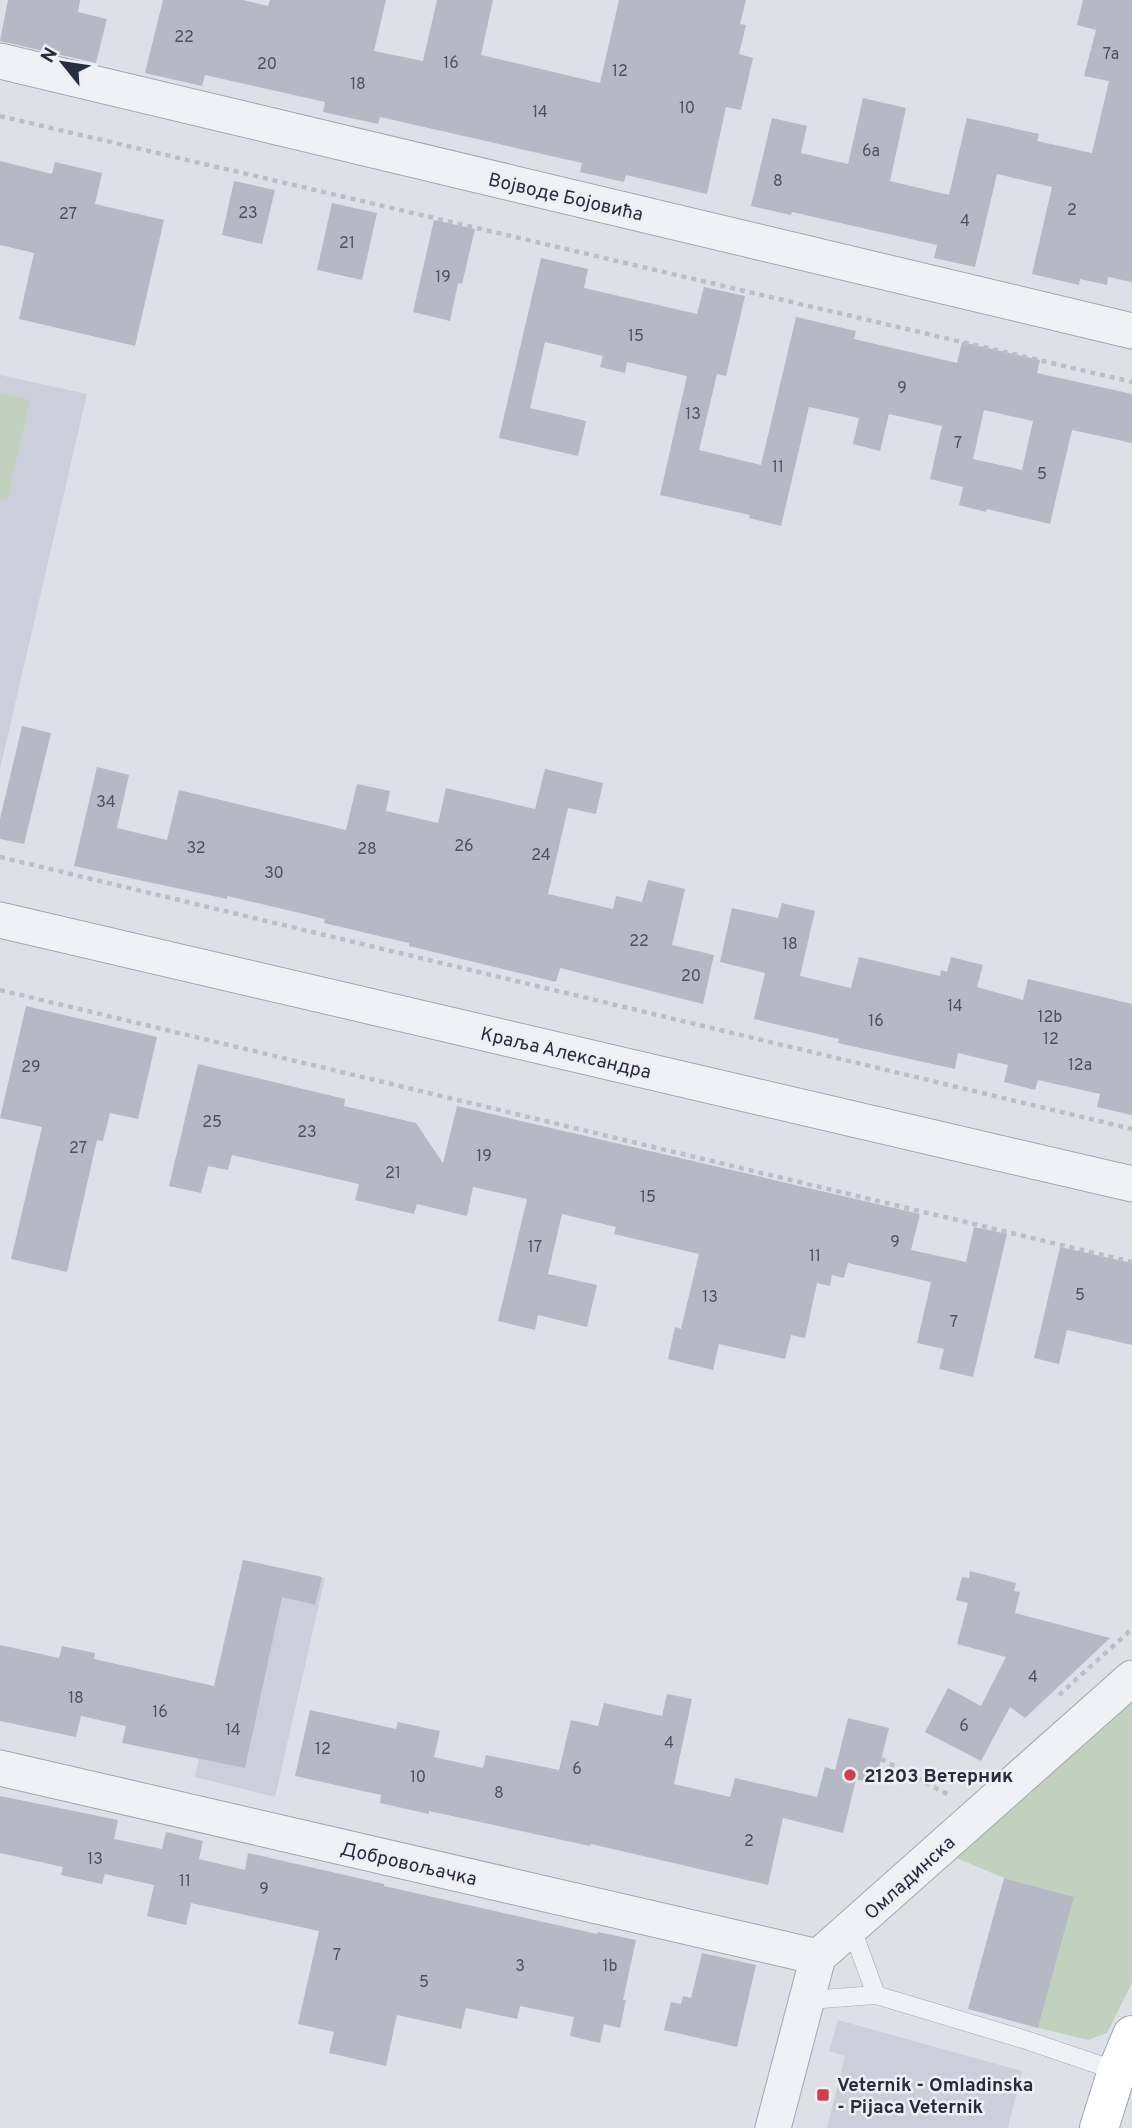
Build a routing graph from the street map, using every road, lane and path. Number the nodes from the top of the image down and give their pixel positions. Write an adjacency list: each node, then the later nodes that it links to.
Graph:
1 (0, 61): 3 (street, Војводе Бојовића)
2 (0, 116): 4 (path)
3 (1132, 331)
4 (1132, 382)
5 (0, 857): 8 (path)
6 (0, 919): 9 (street, Краља Александра)
7 (0, 990): 10 (path)
8 (1132, 1129)
9 (1132, 1184)
10 (1132, 1262)
11 (1132, 1678): 15 (street, Омладинска)
12 (881, 1759): 14 (path)
13 (0, 1768): 16 (street, Добровољачка)
14 (949, 1795)
15 (852, 1929): 16 (street, Омладинска); 17 (lane)
16 (818, 1957): 18 (street)
17 (876, 1995): 18 (lane); 20 (lane)
18 (808, 2000): 21 (street)
19 (1132, 2035): 20 (main road)
20 (1117, 2071): 22 (main road)
21 (773, 2128)
22 (1099, 2128)

